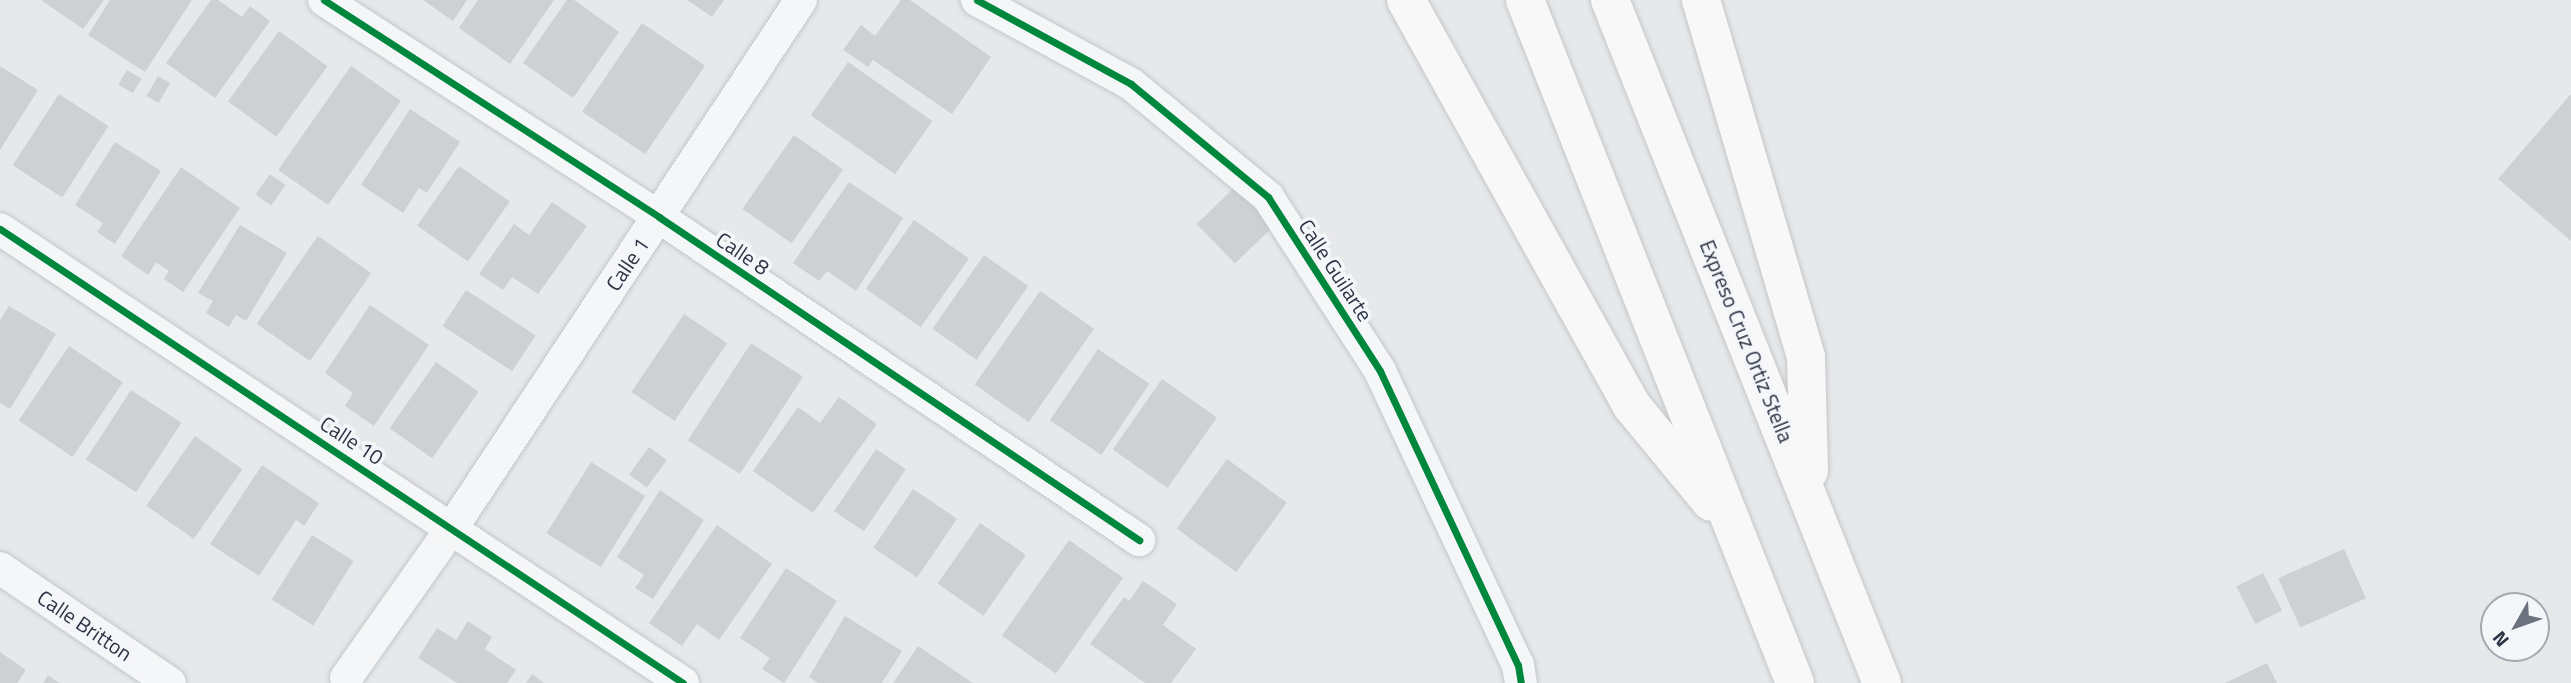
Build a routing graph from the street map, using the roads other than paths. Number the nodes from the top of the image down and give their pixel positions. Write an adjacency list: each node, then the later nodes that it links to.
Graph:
1 (324, 0): 8 (street, Calle 8)
2 (801, 0): 8 (street, Calle 1)
3 (977, 0): 18 (street, Calle Guilarte)
4 (1406, 0): 12 (highway)
5 (1525, 0): 12 (highway)
6 (1610, 0): 10 (highway, Expreso Cruz Ortiz Stella)
7 (1701, 0): 10 (highway)
8 (659, 217): 11 (street, Calle 1); 13 (street, Calle 8)
9 (0, 229): 11 (street, Calle 10)
10 (1809, 498): 20 (highway, Expreso Cruz Ortiz Stella)
11 (452, 528): 15 (street, Calle 1); 17 (street, Calle 10)
12 (1735, 531): 19 (highway)
13 (1139, 540)
14 (0, 568): 16 (street, Calle Britton)
15 (346, 678)
16 (170, 683)
17 (683, 683)
18 (1521, 683)
19 (1794, 683)
20 (1882, 683)

